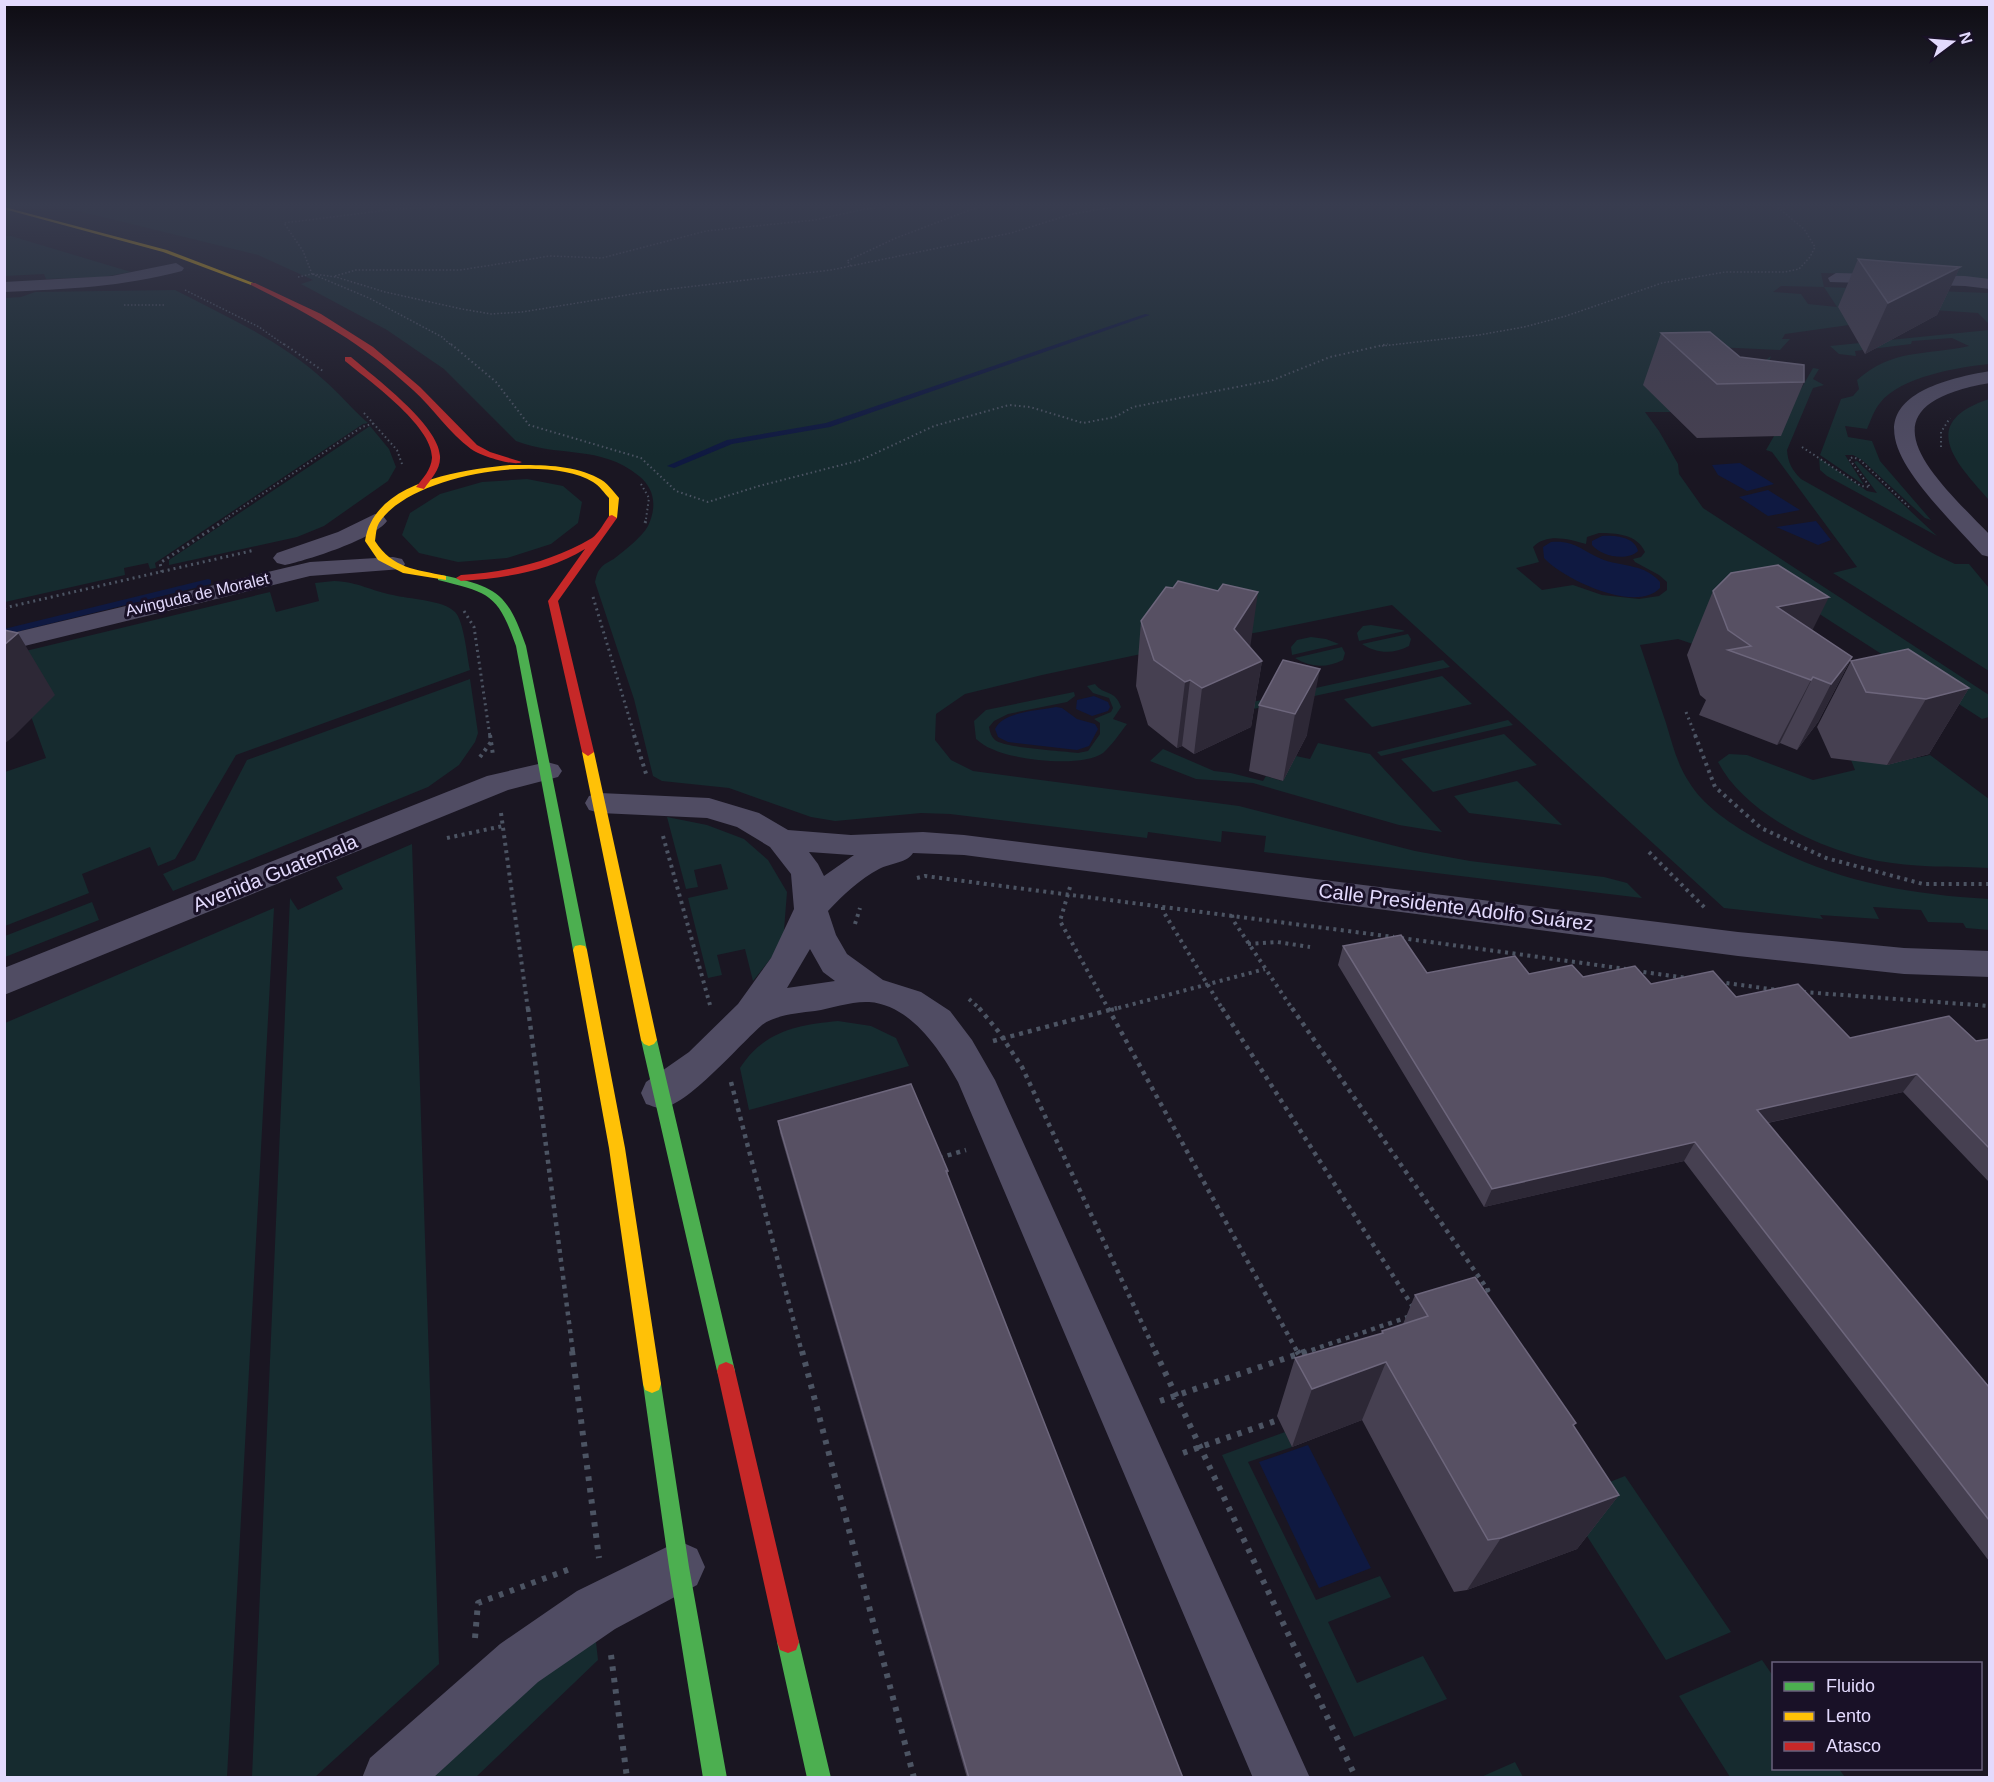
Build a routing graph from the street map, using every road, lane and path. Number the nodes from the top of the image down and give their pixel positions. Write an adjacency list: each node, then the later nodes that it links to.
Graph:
1 (184, 290): 10 (path)
2 (229, 290): 8 (main road)
3 (265, 290): 18 (main road)
4 (348, 290): 7 (path)
5 (381, 290): 6 (path)
6 (661, 290)
7 (1641, 290)
8 (241, 295)
9 (338, 352): 14 (main road)
10 (328, 375)
11 (1989, 377): 26 (street)
12 (359, 407): 15 (path)
13 (1954, 412): 17 (path)
14 (410, 414): 15 (path); 21 (main road)
15 (374, 423): 19 (path); 29 (path)
16 (1802, 447): 22 (path)
17 (1946, 456)
18 (531, 465): 21 (main road); 25 (main road)
19 (403, 468)
20 (639, 481): 24 (path)
21 (421, 487): 23 (main road)
22 (1913, 510)
23 (375, 521): 27 (street, Avinguda de Moralet); 28 (main road)
24 (640, 530)
25 (603, 533): 30 (main road); 39 (main road)
26 (1989, 550)
27 (275, 560): 29 (street, Avinguda de Moralet); 29 (path)
28 (393, 564): 30 (main road); 35 (street, Avinguda de Moralet)
29 (164, 577): 33 (path); 34 (street, Avinguda de Moralet)
30 (444, 578): 37 (main road)
31 (590, 589): 40 (path)
32 (456, 606): 38 (path)
33 (4, 608)
34 (4, 622)
35 (4, 642)
36 (1686, 712): 48 (path)
37 (547, 771): 38 (street, Avenida Guatemala); 82 (main road)
38 (498, 783): 62 (street, Avenida Guatemala); 83 (path)
39 (600, 803): 40 (street); 74 (main road)
40 (655, 805): 41 (street); 72 (path)
41 (781, 840): 42 (street, Calle Presidente Adolfo Suárez); 52 (street)
42 (923, 842): 44 (street, Calle Presidente Adolfo Suárez); 52 (street)
43 (1649, 852): 56 (path)
44 (1078, 859): 45 (street, Calle Presidente Adolfo Suárez); 49 (path)
45 (1168, 871): 46 (street, Calle Presidente Adolfo Suárez); 51 (path)
46 (1231, 879): 53 (path); 56 (street, Calle Presidente Adolfo Suárez)
47 (907, 880): 49 (path)
48 (1989, 884)
49 (1068, 896): 51 (path); 69 (path)
50 (864, 901): 54 (path)
51 (1163, 907): 53 (path); 63 (path)
52 (811, 909): 64 (street); 70 (street)
53 (1232, 915): 55 (path); 60 (path)
54 (859, 932)
55 (1248, 944): 57 (path); 59 (path)
56 (1738, 944): 58 (street, Calle Presidente Adolfo Suárez)
57 (1310, 947)
58 (1989, 964)
59 (1265, 969): 63 (path); 75 (path)
60 (1695, 979)
61 (1707, 980): 65 (path)
62 (4, 982)
63 (1206, 984): 69 (path); 76 (path)
64 (870, 989): 70 (street); 73 (street)
65 (1787, 991)
66 (1799, 992): 68 (path)
67 (964, 996): 71 (path)
68 (1989, 1006)
69 (1110, 1010): 71 (path); 76 (path)
70 (751, 1014): 72 (street)
71 (1005, 1038): 73 (path); 77 (path)
72 (721, 1044): 74 (street); 88 (path)
73 (959, 1050): 78 (street)
74 (660, 1093): 87 (main road)
75 (1478, 1293)
76 (1299, 1354): 77 (path)
77 (1177, 1395): 78 (path); 80 (path)
78 (1122, 1414): 81 (street)
79 (1278, 1420): 80 (path)
80 (1200, 1446): 81 (path); 90 (path)
81 (1146, 1466): 89 (street)
82 (679, 1567): 83 (street); 86 (main road)
83 (604, 1605): 84 (street); 85 (path)
84 (390, 1778)
85 (627, 1778)
86 (715, 1778)
87 (819, 1778)
88 (914, 1778)
89 (1282, 1778)
90 (1356, 1778)

